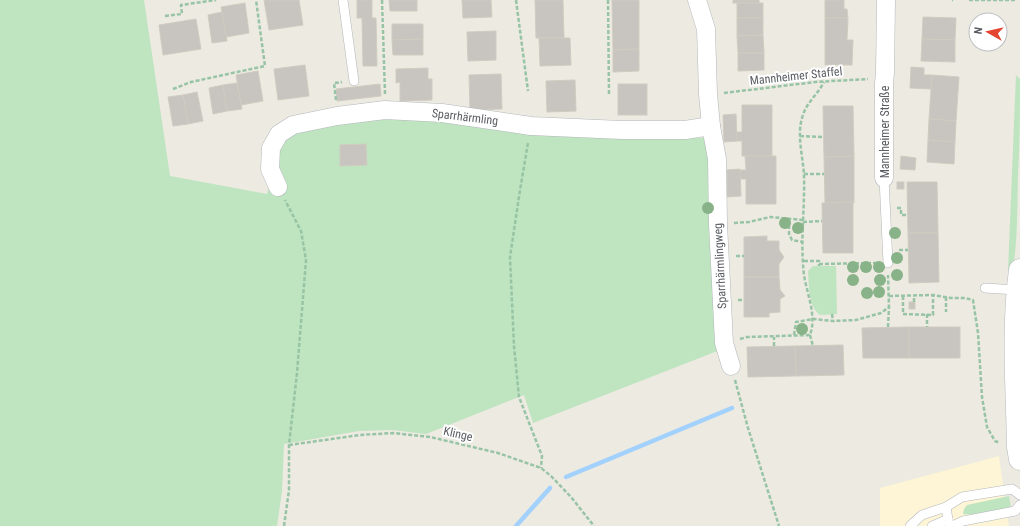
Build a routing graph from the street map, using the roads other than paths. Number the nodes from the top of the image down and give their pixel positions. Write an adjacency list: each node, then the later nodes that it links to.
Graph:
1 (343, 0): 4 (lane)
2 (697, 0): 5 (street, Sparrhärmlingweg)
3 (886, 0): 6 (street, Mannheimer Straße)
4 (354, 81)
5 (711, 126): 7 (street, Sparrhärmling); 11 (street, Sparrhärmlingweg)
6 (884, 178): 8 (lane, Mannheimer Straße)
7 (278, 187)
8 (888, 263)
9 (1019, 280): 10 (lane); 12 (main road)
10 (985, 288)
11 (731, 366)
12 (1013, 452)
13 (1020, 495): 15 (lane)
14 (1020, 505): 16 (lane)
15 (946, 506): 16 (lane); 17 (lane)
16 (950, 524): 18 (lane)
17 (910, 526)
18 (932, 526)

